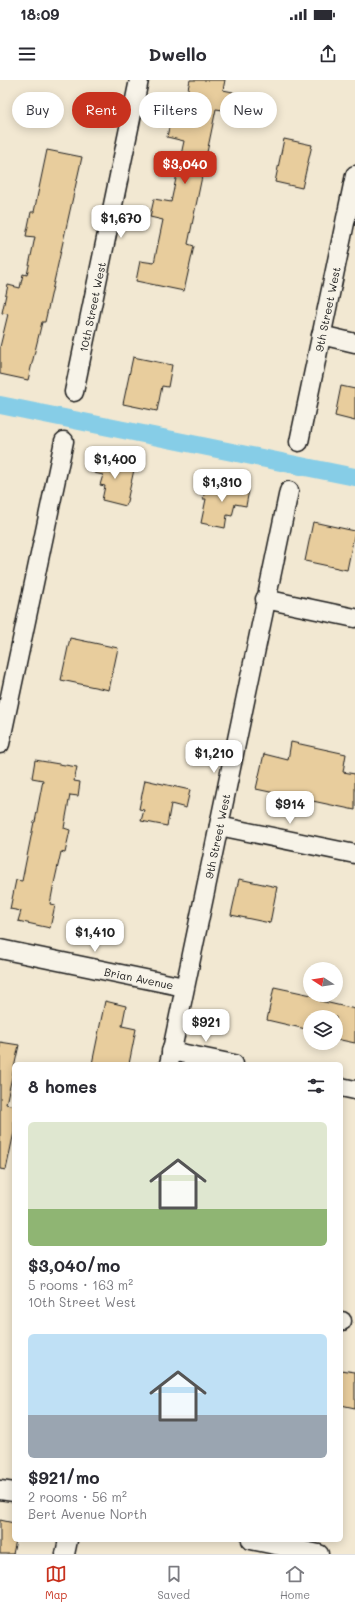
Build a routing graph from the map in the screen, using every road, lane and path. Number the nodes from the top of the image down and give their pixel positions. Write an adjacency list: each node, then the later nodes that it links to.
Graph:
1 (139, 80): 5 (street, 10th Street West)
2 (355, 176): 3 (street, 9th Street West)
3 (321, 335): 4 (street); 7 (street, 9th Street West)
4 (355, 343)
5 (74, 392)
6 (64, 441): 11 (street)
7 (299, 442)
8 (289, 491): 9 (street, 9th Street West)
9 (265, 599): 10 (street); 12 (street, 9th Street West)
10 (355, 618)
11 (0, 744)
12 (219, 826): 13 (street); 15 (street, 9th Street West)
13 (355, 854)
14 (0, 949): 15 (street, Brian Avenue)
15 (184, 987): 16 (street, 9th Street West)
16 (170, 1057): 17 (street)
17 (216, 1062)
18 (343, 1087): 19 (street)
19 (355, 1090)
20 (0, 1490): 21 (street)
21 (12, 1492)
22 (68, 1542): 24 (street)
23 (261, 1542): 25 (street)
24 (65, 1554)
25 (318, 1554)

